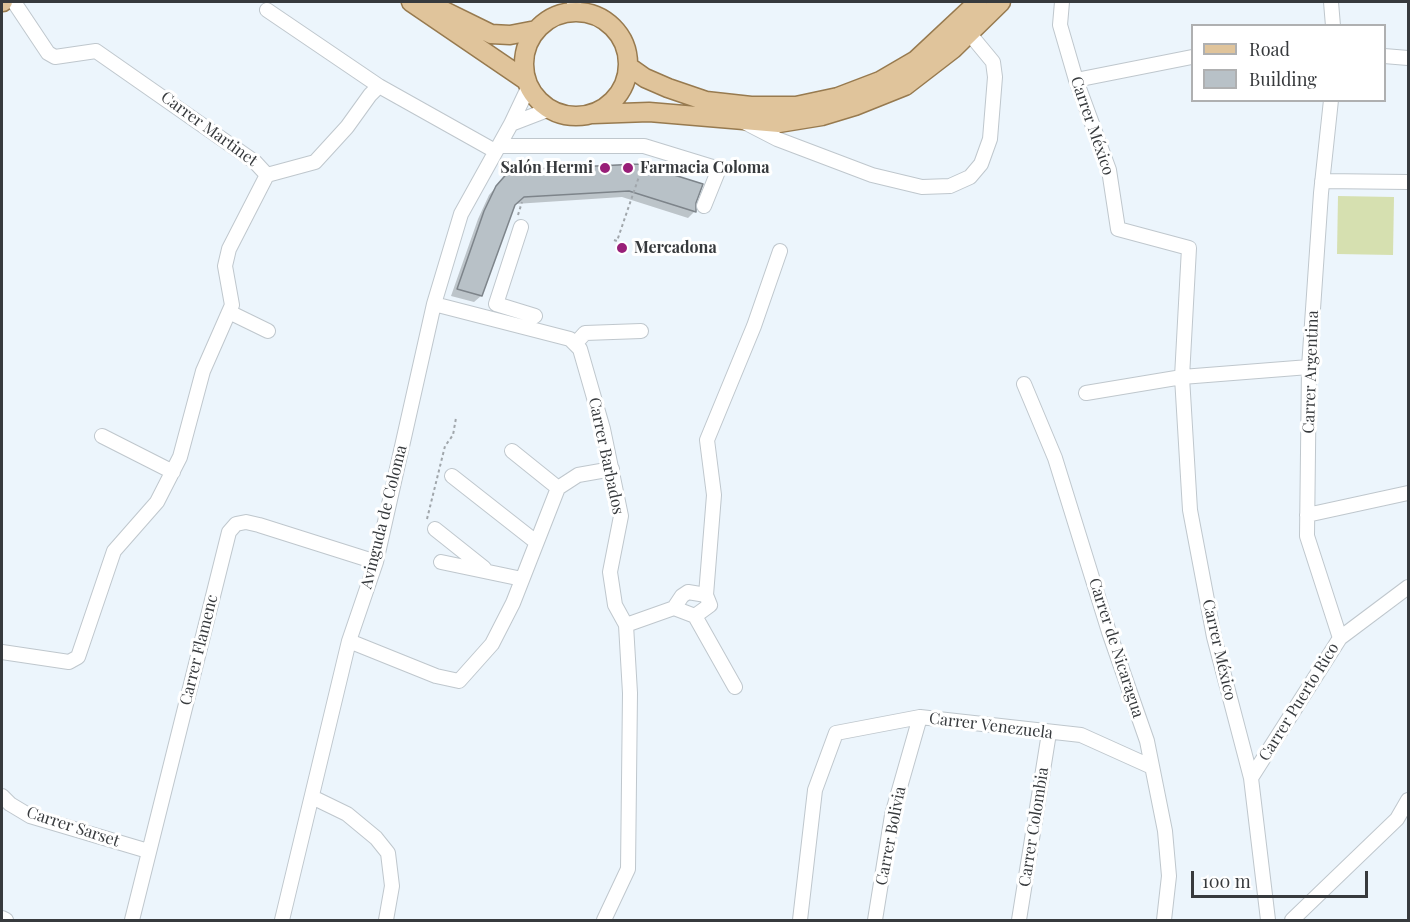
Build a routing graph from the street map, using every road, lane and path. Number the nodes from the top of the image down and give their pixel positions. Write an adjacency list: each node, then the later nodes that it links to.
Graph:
1 (14, 2): 27 (street, Carrer Martinet)
2 (411, 2): 18 (main road)
3 (427, 2): 11 (main road)
4 (978, 2): 16 (main road)
5 (1001, 2): 12 (main road)
6 (1062, 2): 17 (street, Carrer México)
7 (1330, 2): 10 (street)
8 (574, 7): 11 (main road); 16 (main road)
9 (267, 10): 19 (street)
10 (1333, 24)
11 (536, 30): 18 (main road)
12 (969, 33): 23 (main road); 23 (street)
13 (1386, 56): 15 (street)
14 (1191, 57): 17 (street)
15 (1408, 58)
16 (628, 66): 22 (main road)
17 (1076, 80): 41 (street, Carrer México)
18 (528, 84): 21 (main road); 24 (street, Avinguda de Coloma)
19 (379, 86): 26 (street); 27 (street, Carrer Martinet)
20 (1331, 102): 28 (street, Carrer Argentina)
21 (550, 109): 22 (main road); 24 (street)
22 (593, 114): 23 (main road)
23 (742, 121)
24 (511, 124): 26 (street, Avinguda de Coloma)
25 (649, 147): 26 (street); 30 (street); 32 (path)
26 (497, 148): 34 (street, Avinguda de Coloma)
27 (267, 175): 35 (street)
28 (1322, 182): 29 (street); 40 (street, Carrer Argentina)
29 (1408, 182)
30 (704, 206)
31 (520, 227): 36 (street)
32 (614, 240)
33 (780, 251): 59 (street)
34 (434, 304): 36 (street); 54 (street, Avinguda de Coloma)
35 (229, 312): 37 (street); 47 (street)
36 (535, 318): 39 (street)
37 (268, 331)
38 (641, 331): 39 (street)
39 (576, 343): 46 (street, Carrer Barbados)
40 (1309, 367): 41 (street); 51 (street, Carrer Argentina)
41 (1182, 377): 43 (street); 70 (street, Carrer México)
42 (1024, 384): 69 (street, Carrer de Nicaragua)
43 (1086, 393)
44 (102, 436): 47 (street)
45 (512, 451): 49 (street)
46 (612, 469): 49 (street); 62 (street, Carrer Barbados)
47 (173, 472): 65 (street)
48 (452, 476): 53 (street)
49 (558, 488): 53 (street)
50 (1408, 493): 51 (street)
51 (1307, 515): 63 (street, Carrer Argentina)
52 (435, 529): 56 (street)
53 (536, 542): 57 (street)
54 (376, 562): 64 (street, Avinguda de Coloma); 75 (street, Carrer Flamenc)
55 (441, 562): 56 (street)
56 (486, 569): 57 (street)
57 (522, 579): 64 (street)
58 (1408, 587): 63 (street, Carrer Puerto Rico)
59 (706, 595): 60 (street); 61 (street)
60 (674, 608): 61 (street); 62 (street)
61 (695, 616): 66 (street)
62 (626, 625): 82 (street)
63 (1340, 638): 70 (street, Carrer Puerto Rico)
64 (349, 641): 72 (street, Avinguda de Coloma)
65 (2, 652)
66 (735, 687)
67 (920, 717): 68 (street, Carrer Venezuela); 83 (street, Carrer Venezuela); 84 (street, Carrer Bolivia)
68 (1049, 733): 69 (street, Carrer Venezuela); 85 (street, Carrer Colombia)
69 (1152, 767): 86 (street, Carrer de Nicaragua)
70 (1251, 778): 87 (street, Carrer México)
71 (2, 796): 75 (street, Carrer Sarset)
72 (312, 796): 80 (street, Avinguda de Coloma); 81 (street)
73 (1408, 800): 74 (street)
74 (1404, 818): 77 (street)
75 (148, 851): 79 (street, Carrer Flamenc)
76 (2, 918): 78 (street)
77 (1302, 919)
78 (6, 921)
79 (132, 921)
80 (282, 921)
81 (386, 921)
82 (603, 921)
83 (800, 921)
84 (875, 921)
85 (1019, 921)
86 (1164, 921)
87 (1268, 921)

